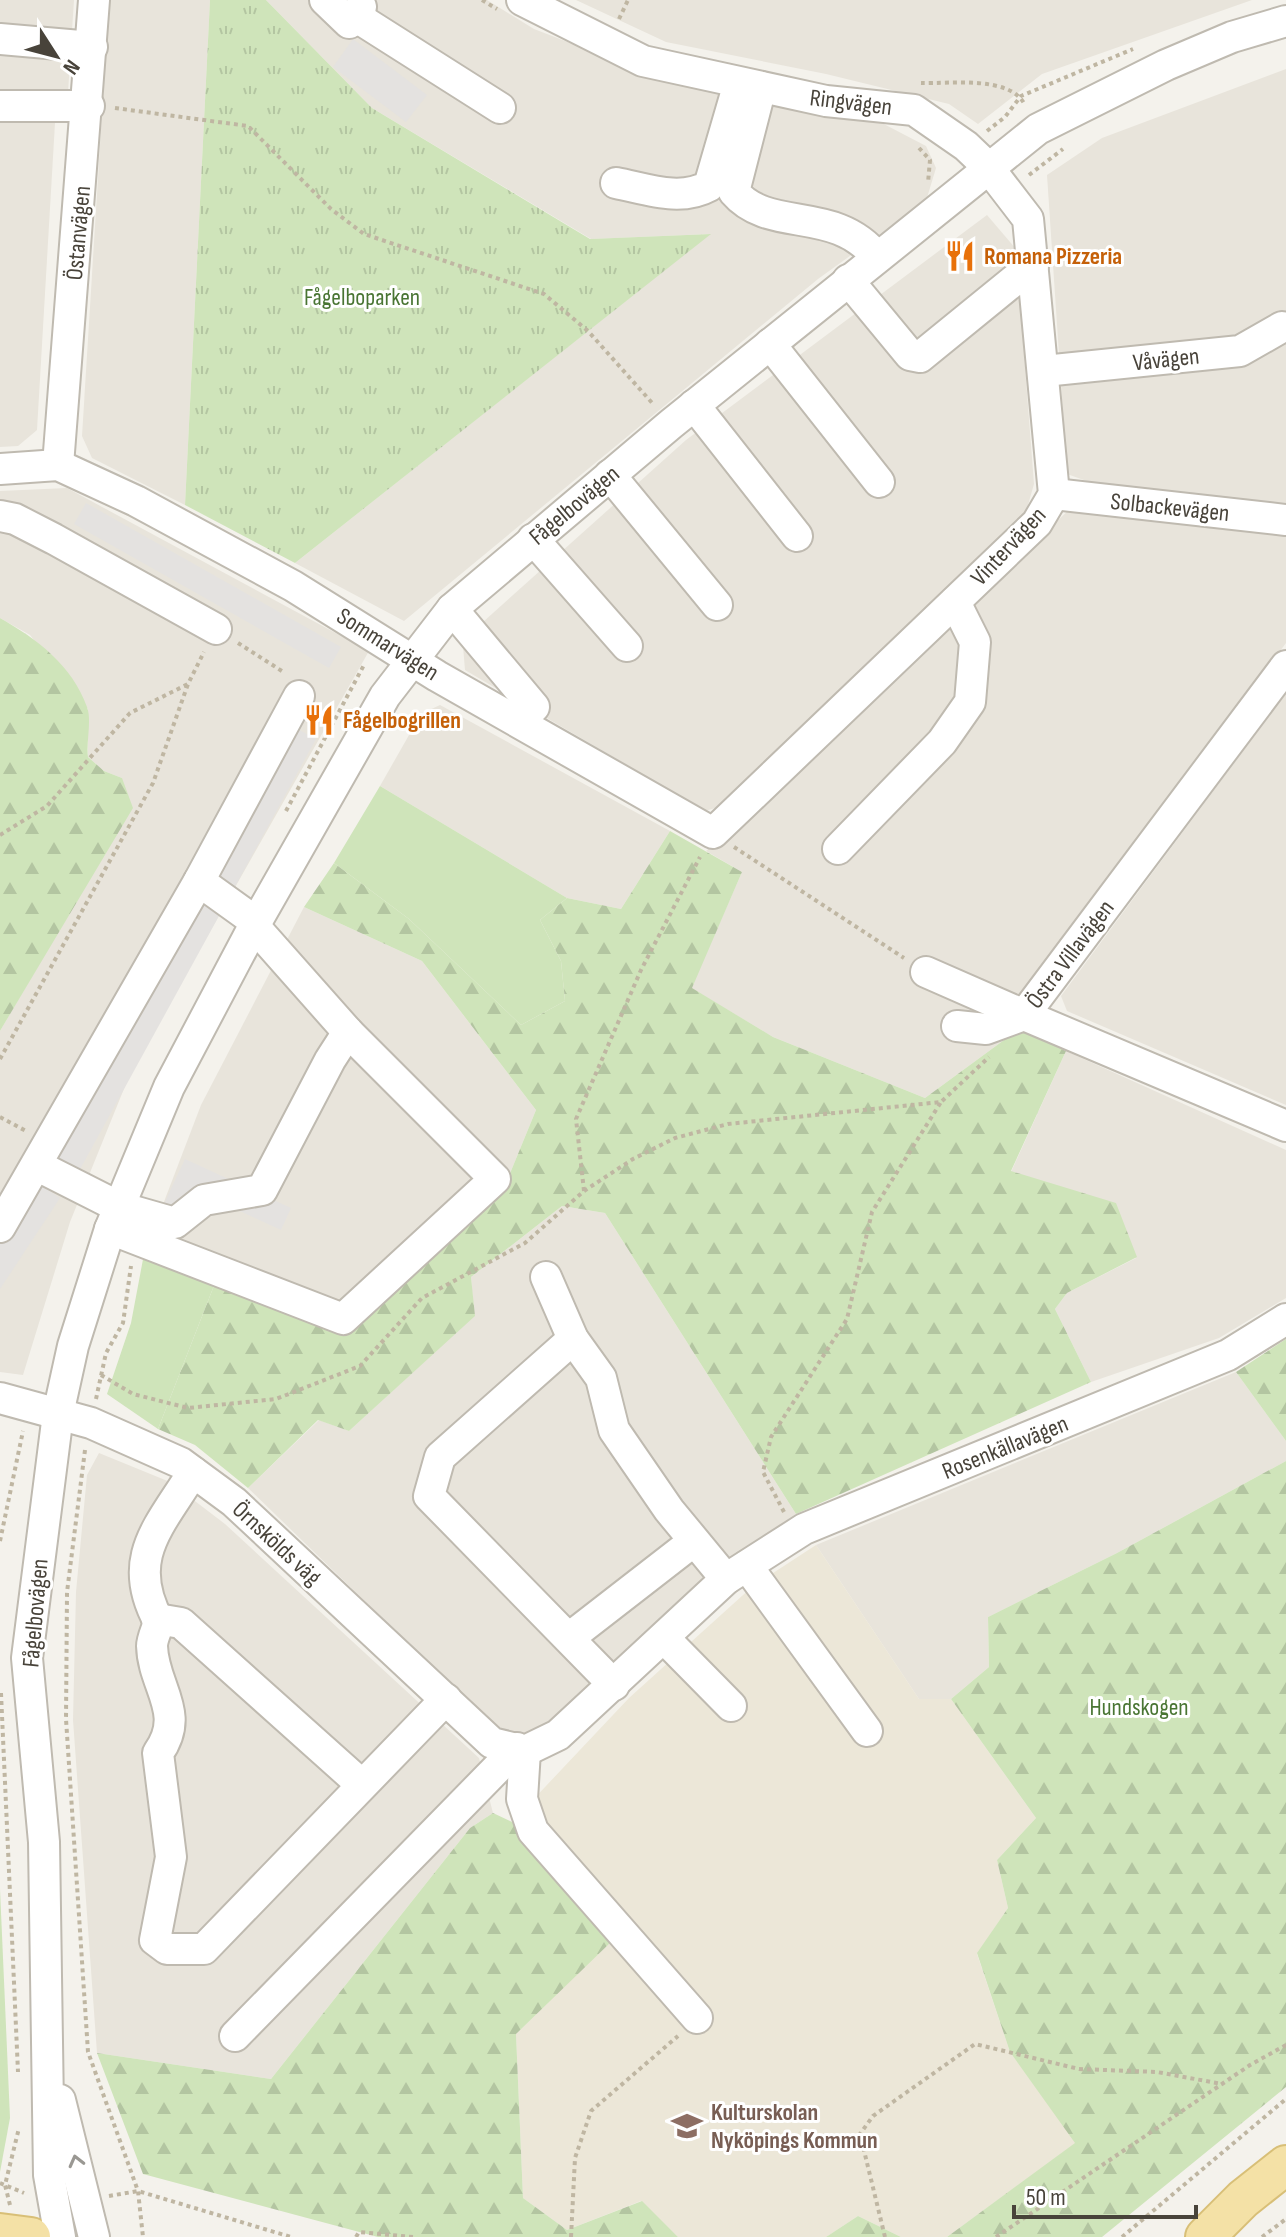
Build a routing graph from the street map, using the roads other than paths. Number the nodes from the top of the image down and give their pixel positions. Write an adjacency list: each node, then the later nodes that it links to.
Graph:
1 (94, 0): 7 (street, Östanvägen)
2 (325, 0): 4 (street)
3 (522, 0): 8 (street, Ringvägen)
4 (361, 8): 11 (street)
5 (1286, 21): 12 (street)
6 (0, 39): 7 (street)
7 (92, 47): 10 (street, Östanvägen)
8 (750, 85): 12 (street, Ringvägen); 13 (street); 14 (street)
9 (0, 106): 10 (street)
10 (89, 106): 21 (street, Östanvägen)
11 (500, 108)
12 (988, 167): 14 (street, Fågelbovägen); 15 (street, Vintervägen)
13 (616, 183)
14 (877, 257): 16 (street, Fågelbovägen)
15 (1033, 265): 16 (street); 19 (street, Vintervägen)
16 (848, 280): 18 (street, Fågelbovägen)
17 (1282, 327): 19 (street, Våvägen)
18 (770, 344): 20 (street, Fågelbovägen); 24 (street)
19 (1044, 371): 25 (street, Vintervägen)
20 (682, 414): 23 (street, Fågelbovägen); 28 (street)
21 (58, 465): 22 (street); 35 (street, Sommarvägen)
22 (0, 469)
23 (610, 475): 29 (street, Fågelbovägen); 31 (street)
24 (879, 482)
25 (1054, 494): 27 (street, Solbackevägen); 30 (street, Vintervägen)
26 (0, 516): 33 (street)
27 (1286, 520)
28 (797, 536)
29 (533, 539): 32 (street, Fågelbovägen); 34 (street)
30 (955, 602): 39 (street, Vintervägen); 40 (street)
31 (717, 605)
32 (452, 609): 35 (street, Fågelbovägen); 38 (street)
33 (216, 629)
34 (627, 646)
35 (411, 660): 39 (street, Sommarvägen); 42 (street, Fågelbovägen)
36 (1286, 666): 44 (street, Östra Villavägen)
37 (299, 696): 41 (street)
38 (534, 707)
39 (713, 833)
40 (838, 849)
41 (199, 881): 42 (street); 48 (street)
42 (255, 924): 46 (street); 49 (street, Fågelbovägen)
43 (926, 972): 44 (street)
44 (1024, 1015): 45 (street); 47 (street, Östra Villavägen)
45 (957, 1026)
46 (348, 1032): 49 (street); 49 (street)
47 (1286, 1126)
48 (38, 1166): 49 (street); 50 (street)
49 (122, 1225): 55 (street, Fågelbovägen)
50 (0, 1227)
51 (546, 1277): 53 (street)
52 (1286, 1319): 58 (street, Rosenkällavägen)
53 (573, 1339): 57 (street); 60 (street)
54 (0, 1398): 55 (street, Örnskölds väg)
55 (58, 1414): 56 (street, Örnskölds väg); 70 (street, Fågelbovägen)
56 (193, 1472): 59 (street); 63 (street, Örnskölds väg)
57 (694, 1541): 58 (street); 60 (street)
58 (737, 1573): 61 (street, Rosenkällavägen); 65 (street)
59 (157, 1619): 67 (street); 67 (street)
60 (569, 1638): 62 (street)
61 (664, 1638): 62 (street, Rosenkällavägen); 64 (street)
62 (614, 1685): 66 (street, Rosenkällavägen)
63 (446, 1699): 66 (street, Örnskölds väg); 67 (street)
64 (731, 1706)
65 (867, 1731)
66 (521, 1750): 68 (street); 69 (street)
67 (362, 1785)
68 (697, 2018)
69 (235, 2036)
70 (48, 2052): 73 (street, Fågelbovägen); 74 (street, Fågelbovägen, one-way to 70)
71 (1286, 2165): 72 (main road)
72 (1243, 2199): 75 (main road); 76 (main road)
73 (60, 2237)
74 (94, 2237)
75 (1173, 2237)
76 (1205, 2237)

